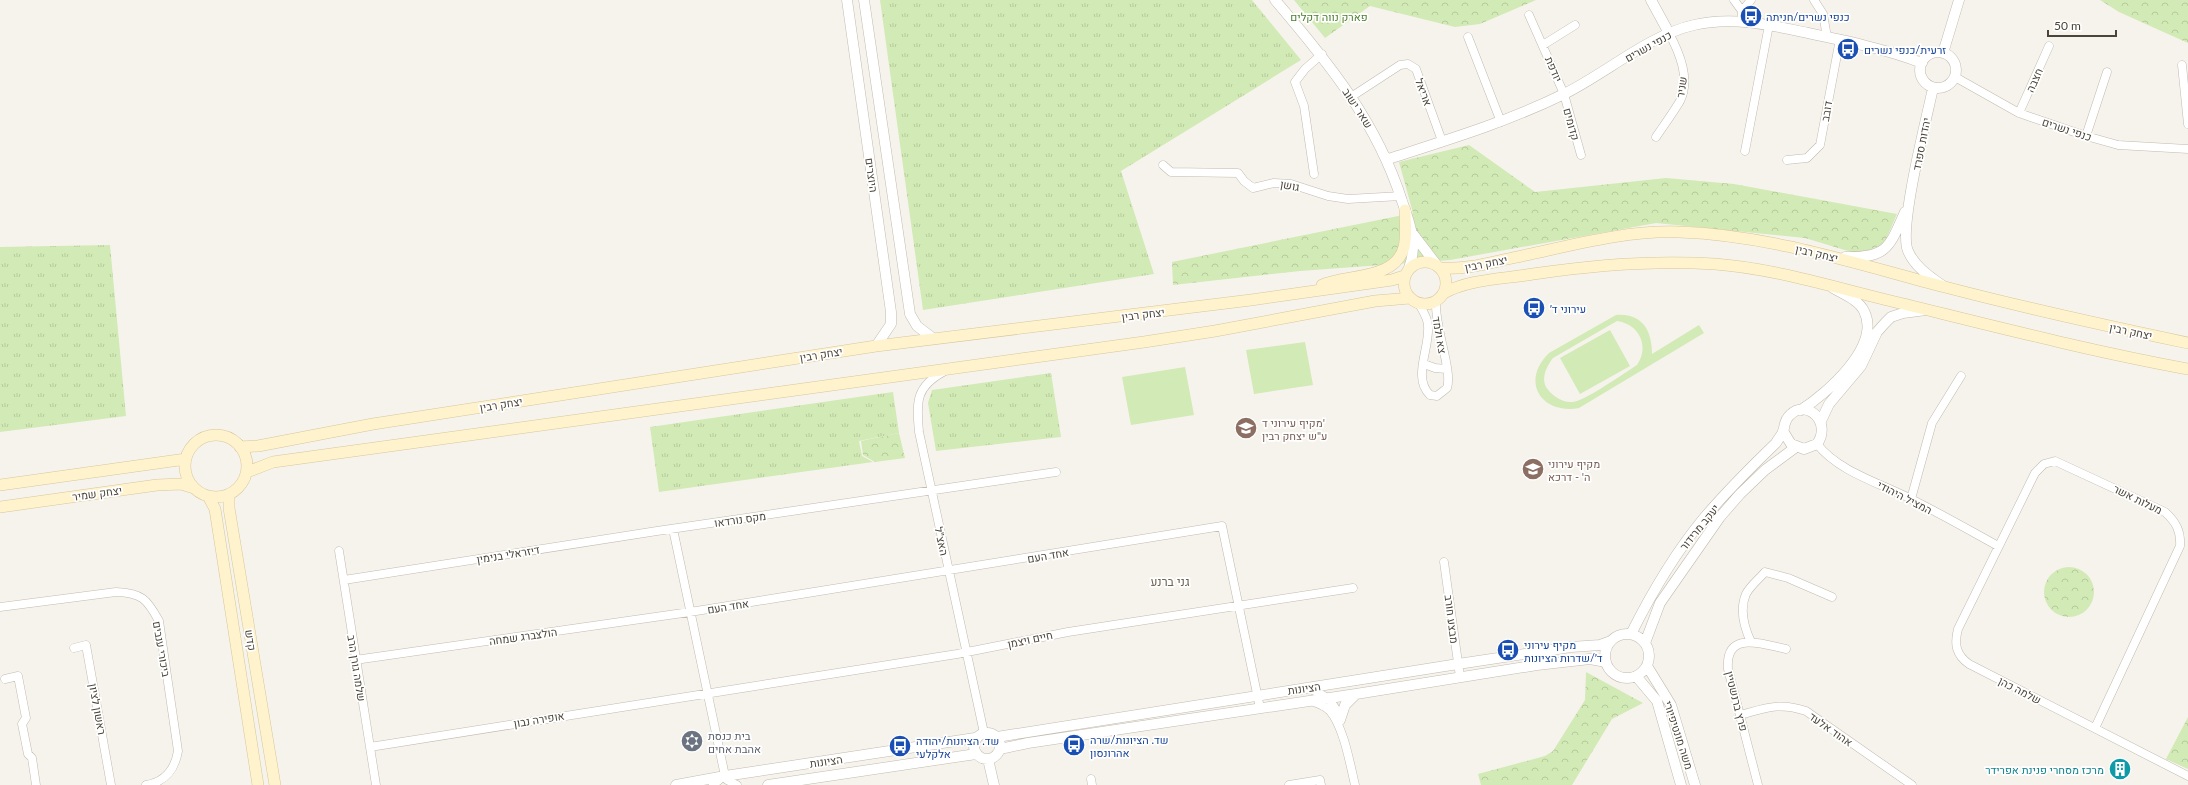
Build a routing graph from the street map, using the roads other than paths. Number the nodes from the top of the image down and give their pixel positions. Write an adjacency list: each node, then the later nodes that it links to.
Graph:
1 (847, 0): 56 (street, היוצרים)
2 (864, 0): 54 (street, היוצרים)
3 (1275, 0): 20 (street, שאר ישוב)
4 (1651, 0): 13 (street)
5 (1734, 0): 10 (street)
6 (1751, 0): 10 (street)
7 (1814, 0): 15 (street)
8 (1959, 0): 19 (street)
9 (1529, 15): 17 (street, יודפת)
10 (1742, 16): 12 (street, כנפי נשרים); 13 (street, כנפי נשרים)
11 (1575, 25): 17 (street, יודפת)
12 (1769, 25): 15 (street, כנפי נשרים); 35 (street)
13 (1669, 33): 26 (street, כנפי נשרים); 32 (street, שניר)
14 (1468, 37): 29 (street)
15 (1827, 37): 16 (street, כנפי נשרים)
16 (1840, 39): 21 (street, כנפי נשרים); 38 (street, דובב)
17 (1543, 45): 26 (street, יודפת)
18 (2049, 46): 28 (street, חצבה)
19 (1943, 53): 21 (street); 24 (street)
20 (1322, 54): 27 (street, שאר ישוב); 40 (street, גושן)
21 (1922, 63): 25 (street)
22 (2182, 65): 30 (street)
23 (2107, 72): 31 (street)
24 (1956, 77): 25 (street); 28 (street, כנפי נשרים)
25 (1933, 88): 42 (street, יהדות ספרד)
26 (1564, 94): 29 (street, כנפי נשרים); 36 (street, קדומים)
27 (1351, 97): 33 (street, אריאל); 37 (street, שאר ישוב)
28 (2019, 113): 31 (street, כנפי נשרים)
29 (1500, 122): 33 (street, כנפי נשרים)
30 (2188, 124)
31 (2086, 136): 34 (street, כנפי נשרים)
32 (1656, 137)
33 (1442, 141): 37 (street, כנפי נשרים)
34 (2188, 149)
35 (1745, 151)
36 (1581, 155)
37 (1388, 159): 41 (street, שאר ישוב)
38 (1787, 160)
39 (1163, 165): 41 (street, גושן)
40 (1314, 174)
41 (1401, 196): 43 (street, שאר ישוב)
42 (1910, 200): 45 (street); 49 (street)
43 (1405, 210): 44 (street, שאר ישוב); 50 (main road)
44 (1412, 232): 46 (street, שאר ישוב); 47 (street, שאר ישוב)
45 (1836, 257): 46 (main road, יצחק רבין); 49 (main road, יצחק רבין)
46 (1438, 266): 47 (main road); 51 (main road)
47 (1406, 272): 50 (main road, יצחק רבין); 52 (main road)
48 (1831, 287): 51 (main road, יצחק רבין); 53 (main road, יצחק רבין); 62 (street)
49 (1945, 287): 55 (main road, יצחק רבין)
50 (1306, 292): 54 (main road, יצחק רבין)
51 (1440, 297): 52 (main road); 60 (street, צא ולמד)
52 (1414, 301): 57 (street, צא ולמד); 58 (main road)
53 (1926, 310): 59 (main road, יצחק רבין); 63 (street)
54 (934, 339): 56 (main road, יצחק רבין)
55 (2188, 343)
56 (876, 346): 66 (main road, יצחק רבין)
57 (1424, 364): 60 (street, צא ולמד); 60 (street, צא ולמד)
58 (955, 367): 69 (main road); 73 (street, האצ"ל)
59 (2188, 368)
60 (1446, 369)
61 (1961, 376): 76 (street)
62 (1801, 410): 63 (street); 64 (street)
63 (1820, 421): 65 (street)
64 (1783, 431): 67 (street); 89 (street, יעקב מרידור)
65 (1817, 444): 67 (street); 76 (street, המציל היהודי)
66 (240, 447): 68 (main road); 69 (main road)
67 (1796, 447): 92 (street, יעקב מרידור)
68 (186, 459): 71 (main road, יצחק שמיר); 72 (main road)
69 (247, 472): 74 (main road)
70 (1056, 472): 73 (street, מקס נורדאו)
71 (0, 485)
72 (194, 488): 75 (main road); 77 (main road, יצחק שמיר)
73 (931, 489): 78 (street, מקס נורדאו); 82 (street, האצ"ל)
74 (229, 494): 75 (main road); 126 (main road, קדש)
75 (208, 496): 125 (main road, קדש)
76 (1911, 499): 79 (street, המציל היהודי)
77 (0, 507)
78 (673, 529): 83 (street, דיזראלי בנימין); 88 (street)
79 (1998, 546): 112 (street, שלמה כהן); 112 (street, מעלות אשר)
80 (339, 551): 83 (street, שלמה גורן הרב)
81 (1444, 562): 98 (street, מבצע חורב)
82 (948, 571): 86 (street, אחד העם); 88 (street, אחד העם); 95 (street, האצ"ל)
83 (344, 580): 96 (street, שלמה גורן הרב)
84 (1353, 588): 86 (street, חיים ויצמן)
85 (1832, 597): 91 (street)
86 (1239, 605): 95 (street, חיים ויצמן); 106 (street, אחד העם)
87 (0, 606): 124 (street, ביכורי ענבים)
88 (690, 612): 96 (street, הולצברג שמחה); 105 (street)
89 (1631, 634): 90 (street); 92 (street)
90 (1611, 641): 97 (street); 98 (street, הציונות)
91 (1751, 642): 94 (street, פרץ ברנשטיין); 110 (street, פרץ ברנשטיין)
92 (1645, 643): 99 (street)
93 (74, 648): 123 (street, ראשון לציון)
94 (1786, 649)
95 (966, 652): 105 (street, חיים ויצמן); 113 (street, האצ"ל)
96 (356, 660): 116 (street, שלמה גורן הרב)
97 (1606, 662): 100 (street); 101 (street, הציונות)
98 (1458, 664): 101 (street, מבצע חורב); 103 (street, הציונות)
99 (1647, 666): 100 (street); 137 (street, משה מונטיפיורי)
100 (1636, 676): 136 (street, משה מונטיפיורי)
101 (1460, 677): 104 (street, הציונות)
102 (5, 679): 122 (street)
103 (1306, 688): 106 (street, הציונות); 107 (street)
104 (1356, 694): 107 (street, הציונות); 111 (street)
105 (708, 695): 116 (street, אופירה נבון); 120 (street)
106 (1257, 695): 109 (street, אחד העם); 115 (street, הציונות)
107 (1328, 698): 108 (street, הציונות); 111 (street)
108 (1311, 701): 109 (street, הציונות); 114 (street)
109 (1260, 708): 117 (street, הציונות)
110 (1740, 715): 138 (street, פרץ ברנשטיין); 139 (street, אהוד אלעד)
111 (1340, 720): 114 (street)
112 (2095, 728): 121 (street, שלמה כהן)
113 (980, 735): 115 (street); 118 (street); 120 (street, הציונות)
114 (1342, 736): 135 (street)
115 (997, 737): 117 (street)
116 (370, 747): 127 (street, שלמה גורן הרב)
117 (1000, 749): 119 (street)
118 (976, 754): 119 (street); 131 (street, הציונות)
119 (988, 759): 132 (street)
120 (725, 776): 128 (street, הציונות); 129 (street); 130 (street)
121 (2188, 776)
122 (36, 785)
123 (111, 785)
124 (146, 785)
125 (258, 785)
126 (275, 785)
127 (376, 785)
128 (676, 785)
129 (713, 785)
130 (737, 785)
131 (768, 785)
132 (994, 785)
133 (1289, 785): 134 (street)
134 (1321, 785)
135 (1355, 785)
136 (1681, 785)
137 (1695, 785)
138 (1758, 785)
139 (1912, 785)

